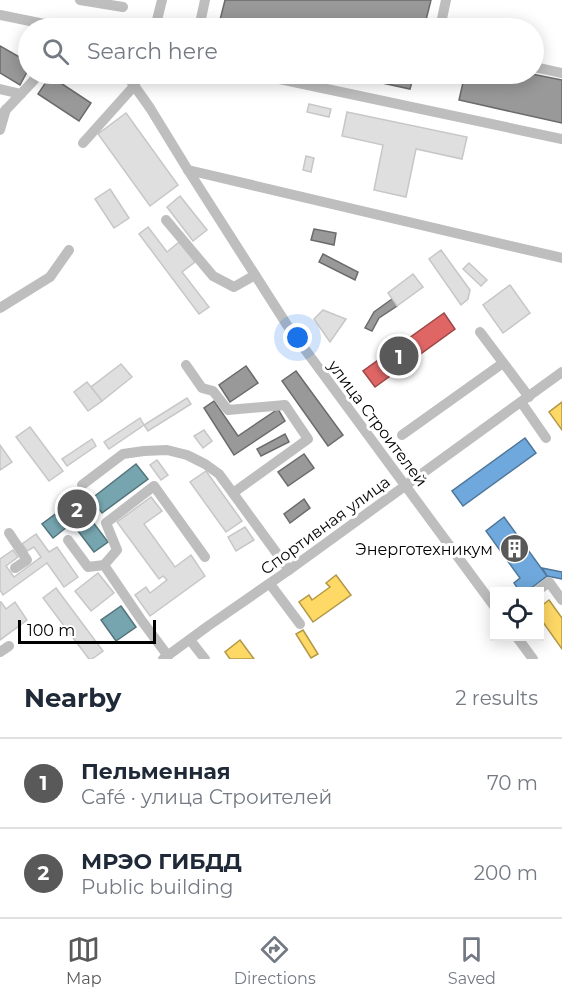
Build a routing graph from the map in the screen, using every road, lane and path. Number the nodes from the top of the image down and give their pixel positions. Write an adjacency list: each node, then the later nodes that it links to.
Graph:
1 (80, 0): 5 (street)
2 (162, 0): 7 (street)
3 (205, 0): 8 (street)
4 (446, 0): 9 (street)
5 (123, 8)
6 (0, 15): 10 (street)
7 (157, 18)
8 (201, 18)
9 (442, 18)
10 (18, 19)
11 (544, 69): 12 (street)
12 (562, 73)
13 (30, 84): 17 (street)
14 (303, 84): 20 (street)
15 (135, 86): 21 (street); 22 (street, улица Строителей)
16 (0, 89): 17 (street)
17 (21, 94): 18 (street)
18 (3, 112): 19 (street)
19 (0, 130)
20 (562, 139)
21 (83, 143)
22 (188, 170): 25 (street); 26 (street, улица Строителей)
23 (166, 220): 26 (street)
24 (69, 250): 27 (street)
25 (562, 258)
26 (255, 275): 36 (street, улица Строителей)
27 (0, 308)
28 (480, 332): 29 (street)
29 (503, 363): 32 (street); 33 (street)
30 (186, 365): 37 (street)
31 (562, 372): 32 (street, Спортивная улица)
32 (525, 399): 34 (street); 36 (street, Спортивная улица)
33 (402, 435)
34 (546, 438)
35 (82, 485): 37 (street)
36 (406, 486): 43 (street, Спортивная улица); 46 (street, улица Строителей)
37 (233, 493): 43 (street)
38 (6, 533): 42 (street)
39 (68, 540): 41 (street)
40 (205, 557): 41 (street)
41 (104, 565): 51 (street)
42 (15, 568)
43 (290, 570): 44 (street, Спортивная улица)
44 (270, 584): 48 (street); 49 (street, Спортивная улица)
45 (542, 587): 47 (street)
46 (490, 599)
47 (562, 600)
48 (300, 624)
49 (190, 640): 51 (street, Спортивная улица); 52 (street)
50 (520, 641): 53 (street)
51 (166, 657)
52 (205, 659)
53 (533, 659)

